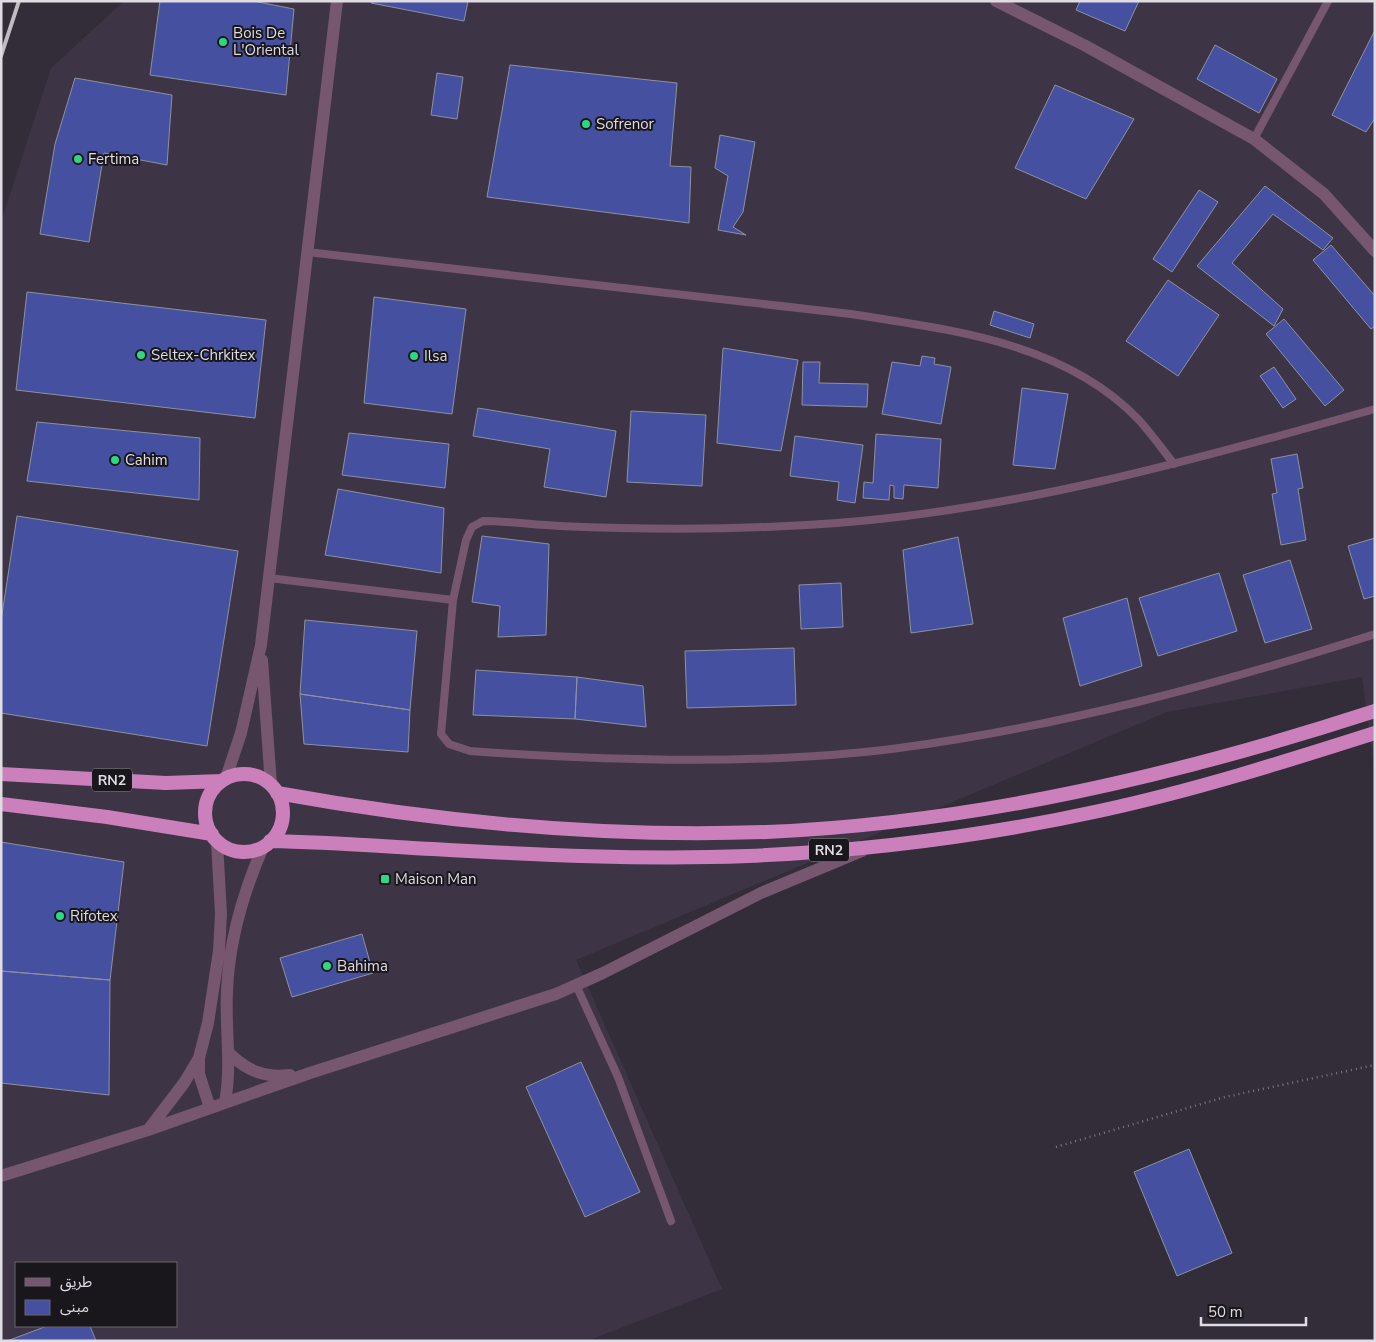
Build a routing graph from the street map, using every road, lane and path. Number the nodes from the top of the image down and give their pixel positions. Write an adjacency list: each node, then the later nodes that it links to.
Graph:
1 (337, 1): 6 (street)
2 (996, 1): 4 (street)
3 (1328, 1): 4 (lane)
4 (1254, 138): 5 (street)
5 (1375, 251)
6 (307, 252): 8 (lane); 9 (street)
7 (1375, 409): 8 (lane)
8 (1174, 464): 10 (lane)
9 (269, 578): 10 (lane); 12 (street)
10 (453, 600): 11 (lane)
11 (1375, 634)
12 (261, 645): 16 (street); 17 (street)
13 (1375, 711): 17 (highway, RN2)
14 (1375, 733): 21 (highway, RN2)
15 (1, 774): 16 (highway, RN2)
16 (224, 779): 17 (highway, RN2); 19 (highway)
17 (274, 789): 20 (highway)
18 (1, 804): 19 (highway, RN2)
19 (215, 838): 20 (highway, RN2); 24 (street)
20 (267, 844): 21 (highway, RN2); 23 (street)
21 (872, 847): 22 (street)
22 (576, 985): 26 (street); 32 (lane)
23 (230, 1053): 26 (street); 27 (street)
24 (199, 1058): 28 (street); 29 (street)
25 (1375, 1065): 30 (path)
26 (310, 1073): 27 (street)
27 (225, 1102): 28 (street)
28 (210, 1108): 29 (street)
29 (148, 1130): 31 (street)
30 (1056, 1147)
31 (1, 1176)
32 (671, 1221)

